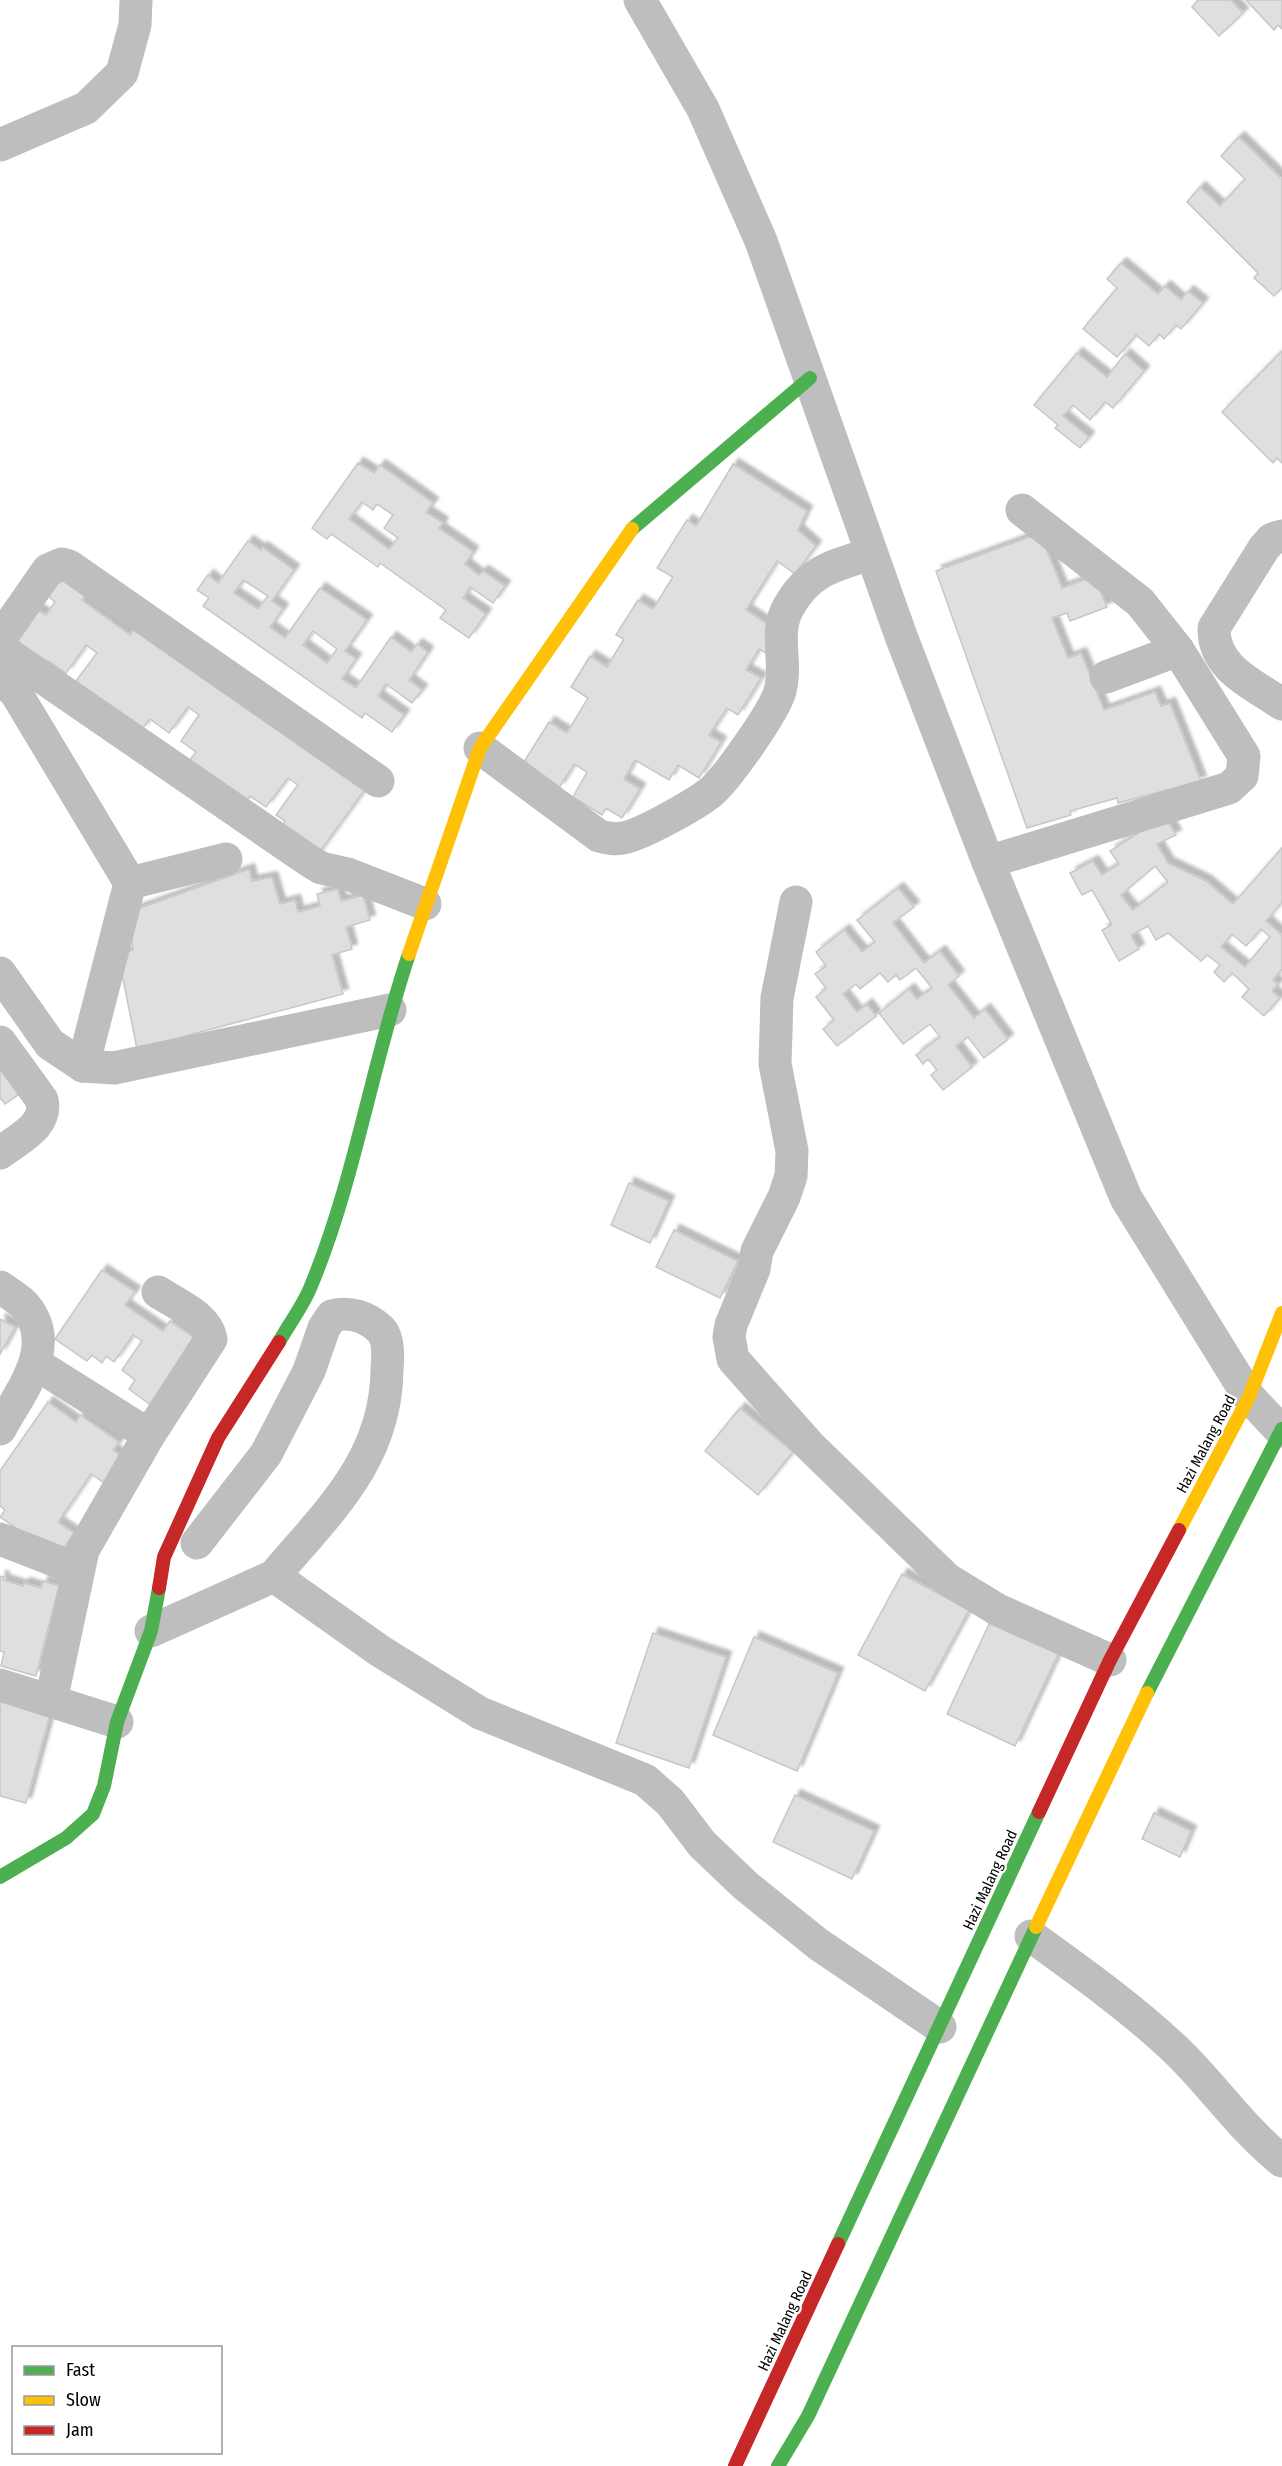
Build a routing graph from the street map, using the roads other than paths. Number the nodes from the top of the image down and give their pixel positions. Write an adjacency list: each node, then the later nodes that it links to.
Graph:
1 (136, 0): 3 (street)
2 (640, 0): 4 (street)
3 (0, 145)
4 (810, 378): 7 (street); 13 (main road)
5 (1022, 510): 9 (street)
6 (1282, 536): 12 (street)
7 (871, 554): 13 (street); 16 (street)
8 (0, 640): 14 (street); 19 (street)
9 (1179, 650): 11 (street); 16 (street)
10 (0, 677): 17 (street)
11 (1106, 677)
12 (1282, 704)
13 (480, 748): 19 (main road)
14 (378, 781)
15 (226, 859): 17 (street)
16 (988, 862): 29 (street)
17 (130, 883): 23 (street)
18 (796, 902): 38 (street)
19 (424, 904): 21 (main road)
20 (0, 973): 23 (street)
21 (390, 1010): 23 (street); 37 (main road)
22 (0, 1042): 24 (street)
23 (83, 1066)
24 (0, 1153)
25 (0, 1287): 28 (street)
26 (158, 1292): 32 (street)
27 (1282, 1313): 29 (main road, Hazi Malang Road)
28 (36, 1364): 30 (street); 32 (street)
29 (1249, 1397): 31 (street); 38 (main road, Hazi Malang Road)
30 (0, 1429)
31 (1282, 1430): 43 (main road)
32 (149, 1434): 35 (street)
33 (0, 1539): 35 (street)
34 (197, 1543): 36 (street)
35 (77, 1569): 40 (street)
36 (274, 1576): 37 (street); 44 (street)
37 (151, 1631): 41 (main road)
38 (1110, 1660): 44 (main road, Hazi Malang Road)
39 (0, 1685): 40 (street)
40 (51, 1701): 41 (street)
41 (117, 1722): 42 (main road)
42 (0, 1877)
43 (1030, 1936): 45 (street); 47 (main road)
44 (940, 2026): 46 (main road, Hazi Malang Road)
45 (1282, 2161)
46 (735, 2466)
47 (778, 2466)

